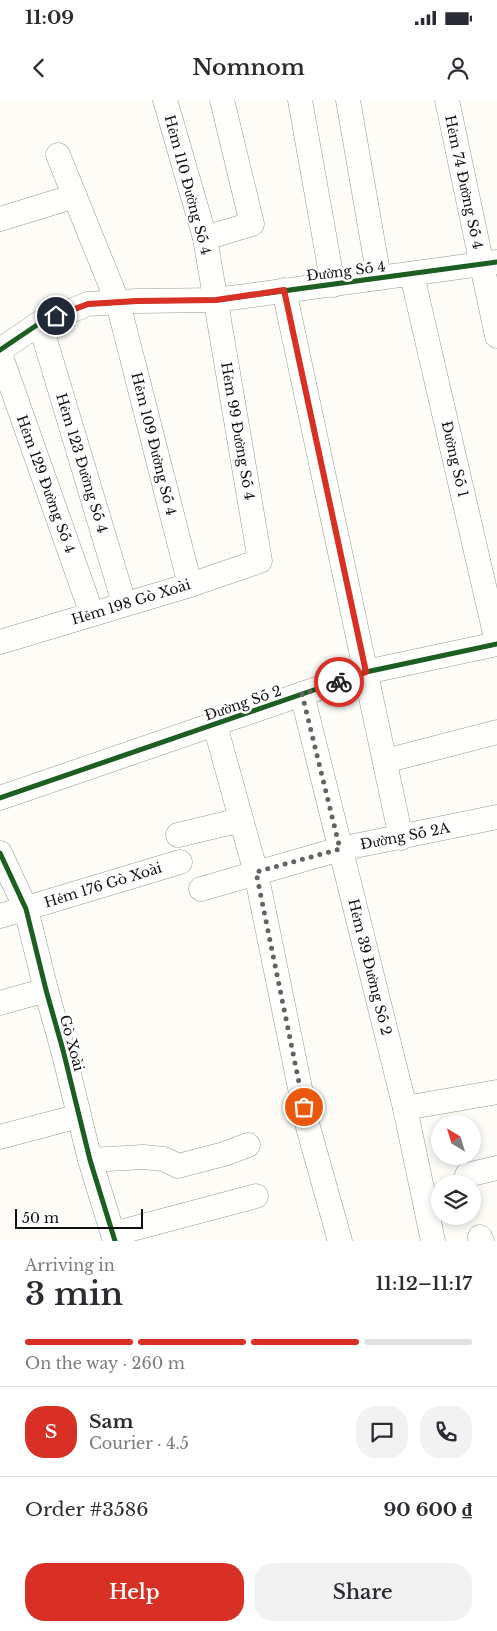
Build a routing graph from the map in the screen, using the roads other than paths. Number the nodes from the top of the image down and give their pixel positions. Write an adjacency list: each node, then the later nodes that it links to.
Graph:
1 (165, 100): 9 (street, Hẻm 110 Đường Số 4)
2 (222, 100): 9 (street)
3 (300, 100): 13 (street)
4 (348, 100): 12 (street)
5 (447, 100): 10 (street, Hẻm 74 Đường Số 4)
6 (58, 155): 7 (street, Hẻm 109 Đường Số 4)
7 (75, 196): 8 (street); 16 (street, Hẻm 109 Đường Số 4)
8 (0, 219)
9 (205, 238): 15 (street, Hẻm 110 Đường Số 4)
10 (490, 263): 11 (street, Đường Số 4); 18 (street, Hẻm 74 Đường Số 4)
11 (412, 275): 12 (street, Đường Số 4); 25 (street, Đường Số 1)
12 (379, 278): 13 (street, Đường Số 4)
13 (333, 285): 14 (street, Đường Số 4)
14 (284, 290): 15 (street, Đường Số 4); 26 (street)
15 (216, 300): 16 (street, Đường Số 4); 20 (street, Hẻm 99 Đường Số 4)
16 (118, 303): 17 (street, Đường Số 4); 21 (street, Hẻm 109 Đường Số 4)
17 (40, 323): 19 (street, Đường Số 4); 22 (street, Hẻm 123 Đường Số 4)
18 (497, 336)
19 (0, 352): 23 (street, Hẻm 129 Đường Số 4)
20 (260, 561): 21 (street, Hẻm 198 Gò Xoài)
21 (190, 585): 22 (street, Hẻm 198 Gò Xoài)
22 (124, 603): 23 (street, Hẻm 198 Gò Xoài)
23 (92, 614): 24 (street, Hẻm 198 Gò Xoài)
24 (0, 642)
25 (497, 643): 26 (street, Đường Số 2)
26 (366, 672): 27 (street, Đường Số 2); 30 (street)
27 (302, 694): 28 (street, Đường Số 2); 36 (street, Hẻm 39 Đường Số 2)
28 (214, 725): 31 (street, Đường Số 2); 33 (street)
29 (497, 732): 30 (street)
30 (386, 761): 35 (street)
31 (0, 798)
32 (497, 817): 35 (street, Đường Số 2A)
33 (241, 820): 34 (street); 39 (street)
34 (178, 835)
35 (401, 838): 36 (street, Đường Số 2A)
36 (340, 849): 39 (street, Đường Số 2A); 46 (street, Hẻm 39 Đường Số 2)
37 (0, 853): 41 (street, Gò Xoài)
38 (180, 862): 41 (street, Hẻm 176 Gò Xoài)
39 (256, 872): 40 (street); 55 (street)
40 (201, 889)
41 (26, 909): 42 (street, Hẻm 176 Gò Xoài); 43 (street, Gò Xoài)
42 (0, 916)
43 (46, 990): 44 (street); 47 (street, Gò Xoài)
44 (0, 1003)
45 (497, 1092): 46 (street)
46 (405, 1108): 56 (street, Hẻm 39 Đường Số 2)
47 (79, 1116): 48 (street); 50 (street, Gò Xoài)
48 (0, 1137)
49 (248, 1145): 50 (street)
50 (90, 1160): 54 (street, Gò Xoài)
51 (497, 1168): 52 (street)
52 (467, 1175)
53 (256, 1196): 54 (street)
54 (114, 1237)
55 (340, 1241)
56 (433, 1241)

